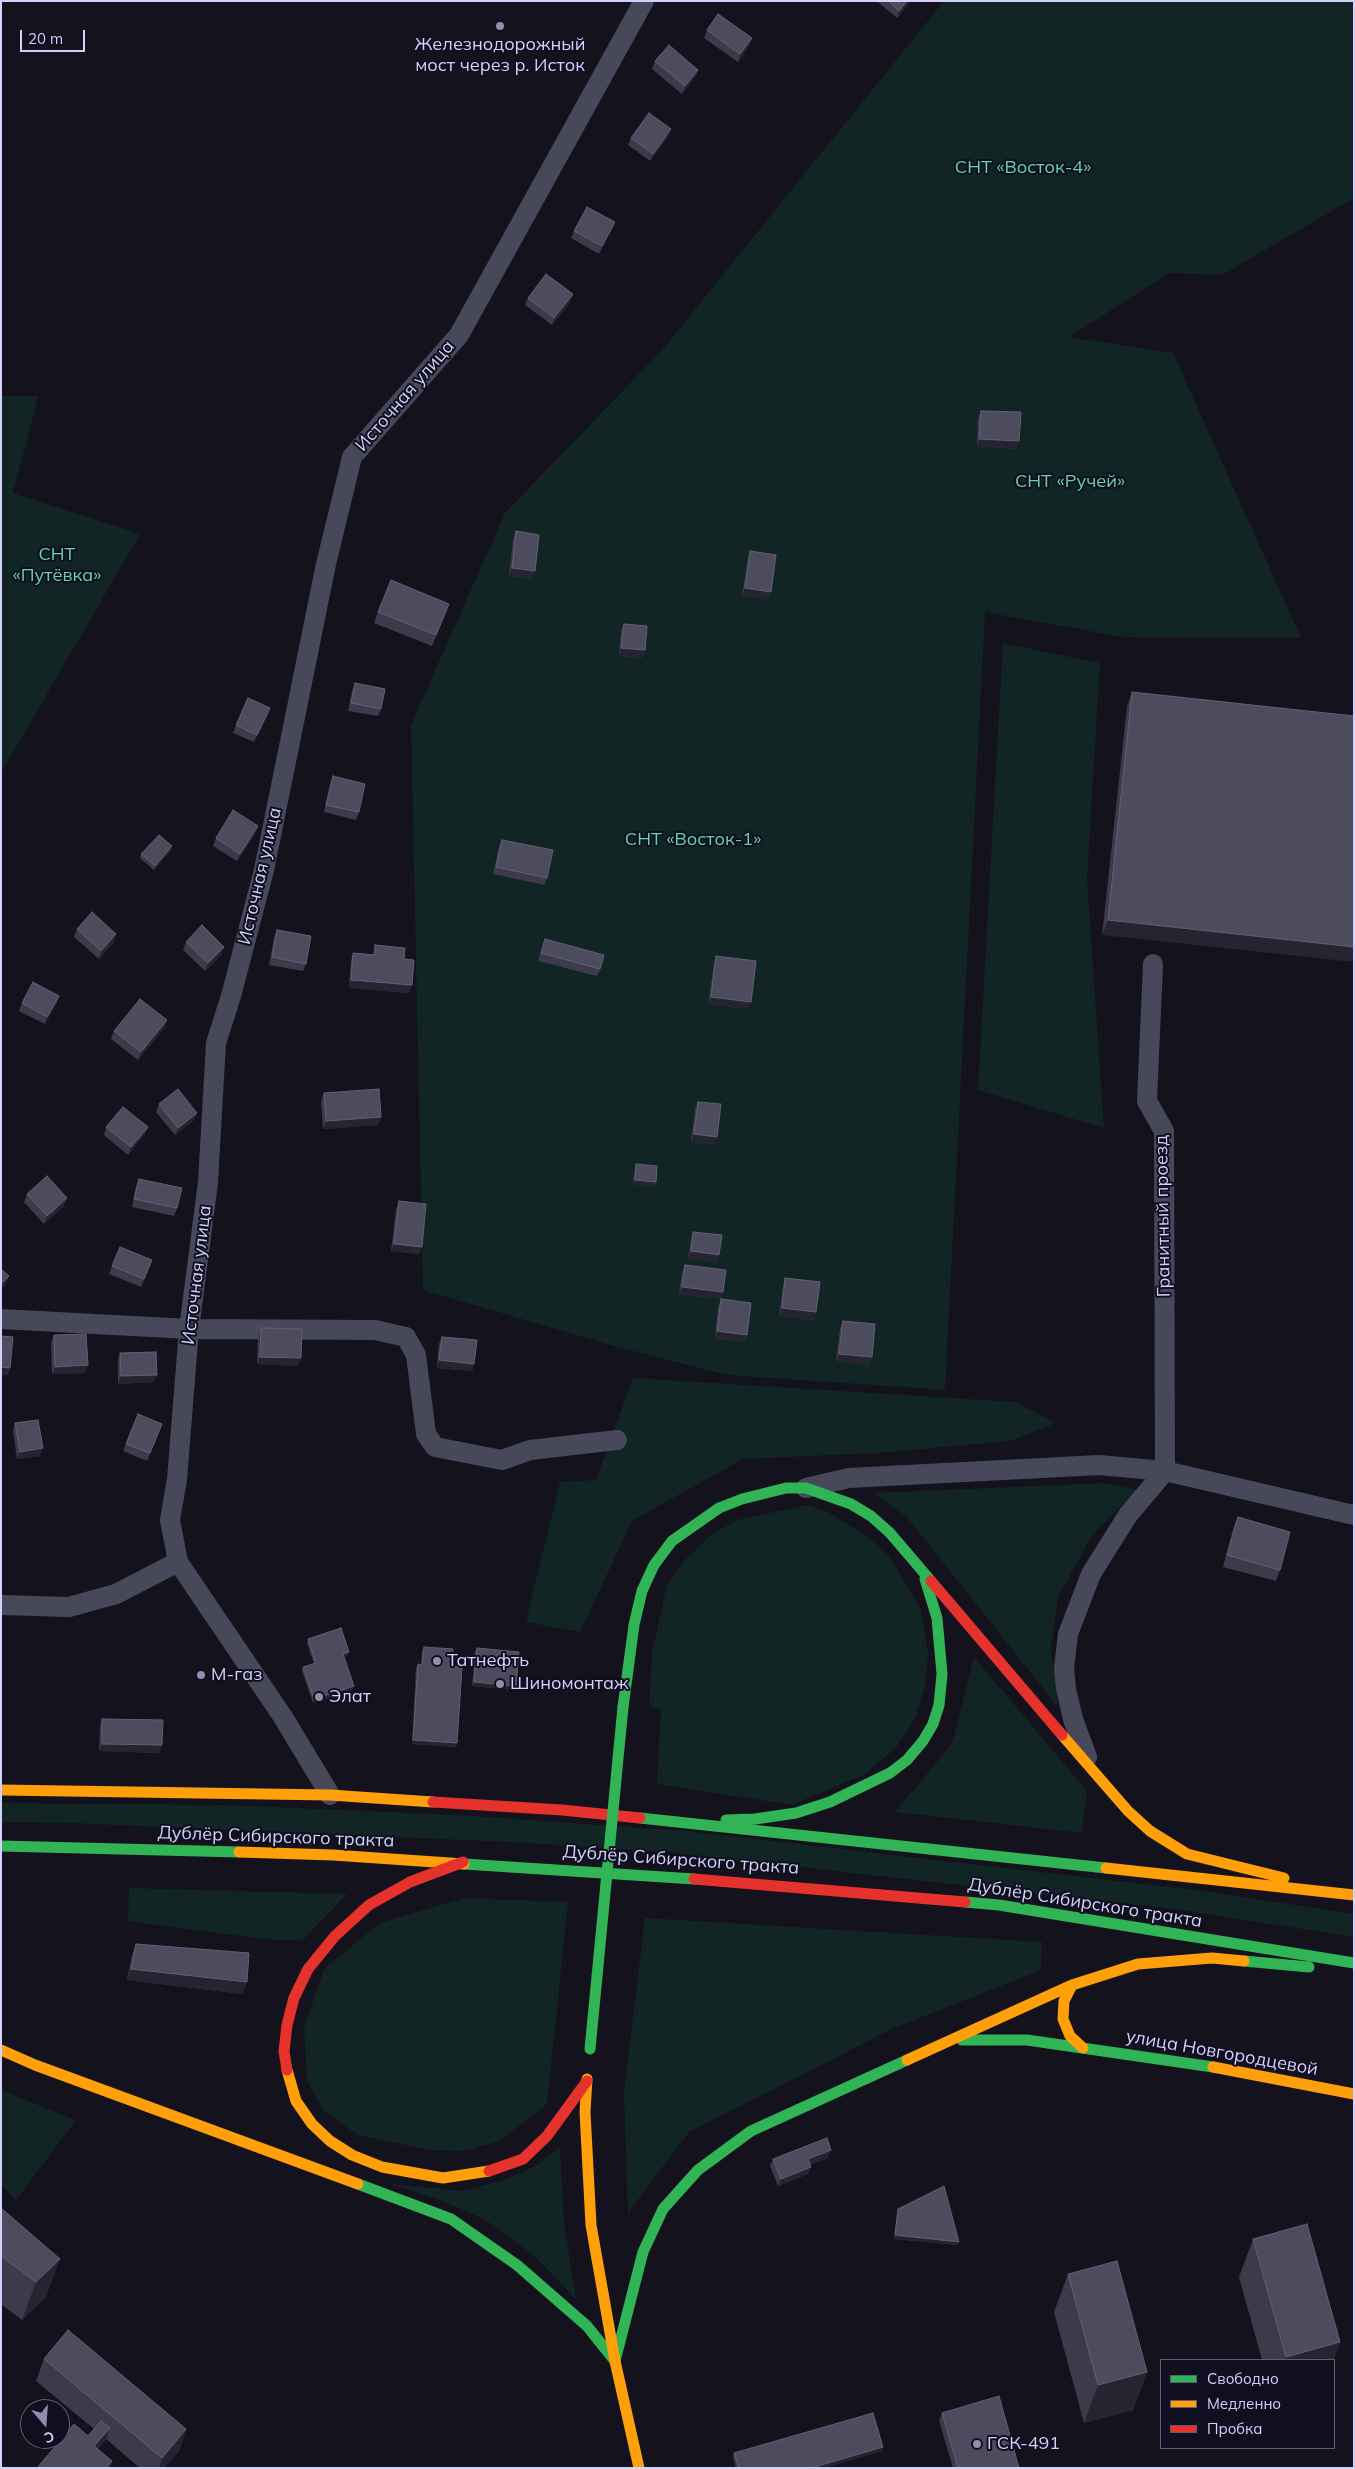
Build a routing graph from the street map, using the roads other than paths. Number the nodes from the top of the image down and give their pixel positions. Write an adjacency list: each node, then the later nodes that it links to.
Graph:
1 (644, 1): 4 (street, Источная улица)
2 (1154, 964): 6 (street, Гранитный проезд)
3 (1, 1319): 4 (street)
4 (189, 1329): 5 (street); 9 (street, Источная улица)
5 (616, 1440)
6 (1165, 1471): 7 (street); 8 (street); 12 (street)
7 (806, 1488): 10 (main road); 25 (main road, bridge)
8 (1354, 1515)
9 (178, 1562): 11 (street); 14 (street, Источная улица)
10 (916, 1562): 12 (main road); 15 (main road)
11 (1, 1605)
12 (1096, 1775): 18 (main road)
13 (1, 1790): 14 (main road, Дублёр Сибирского тракта)
14 (330, 1795): 15 (main road, Дублёр Сибирского тракта)
15 (659, 1819): 18 (main road, Дублёр Сибирского тракта)
16 (1, 1846): 17 (main road, Дублёр Сибирского тракта)
17 (463, 1862): 19 (main road, Дублёр Сибирского тракта); 25 (main road)
18 (1354, 1895)
19 (1354, 1963)
20 (1354, 1970): 21 (main road)
21 (1072, 1984): 22 (main road); 23 (main road)
22 (953, 2040): 23 (main road, улица Новгородцевой); 27 (main road)
23 (1083, 2048): 26 (main road, улица Новгородцевой)
24 (1, 2050): 27 (main road)
25 (587, 2081): 27 (main road)
26 (1354, 2094)
27 (616, 2361): 28 (main road)
28 (639, 2468)

